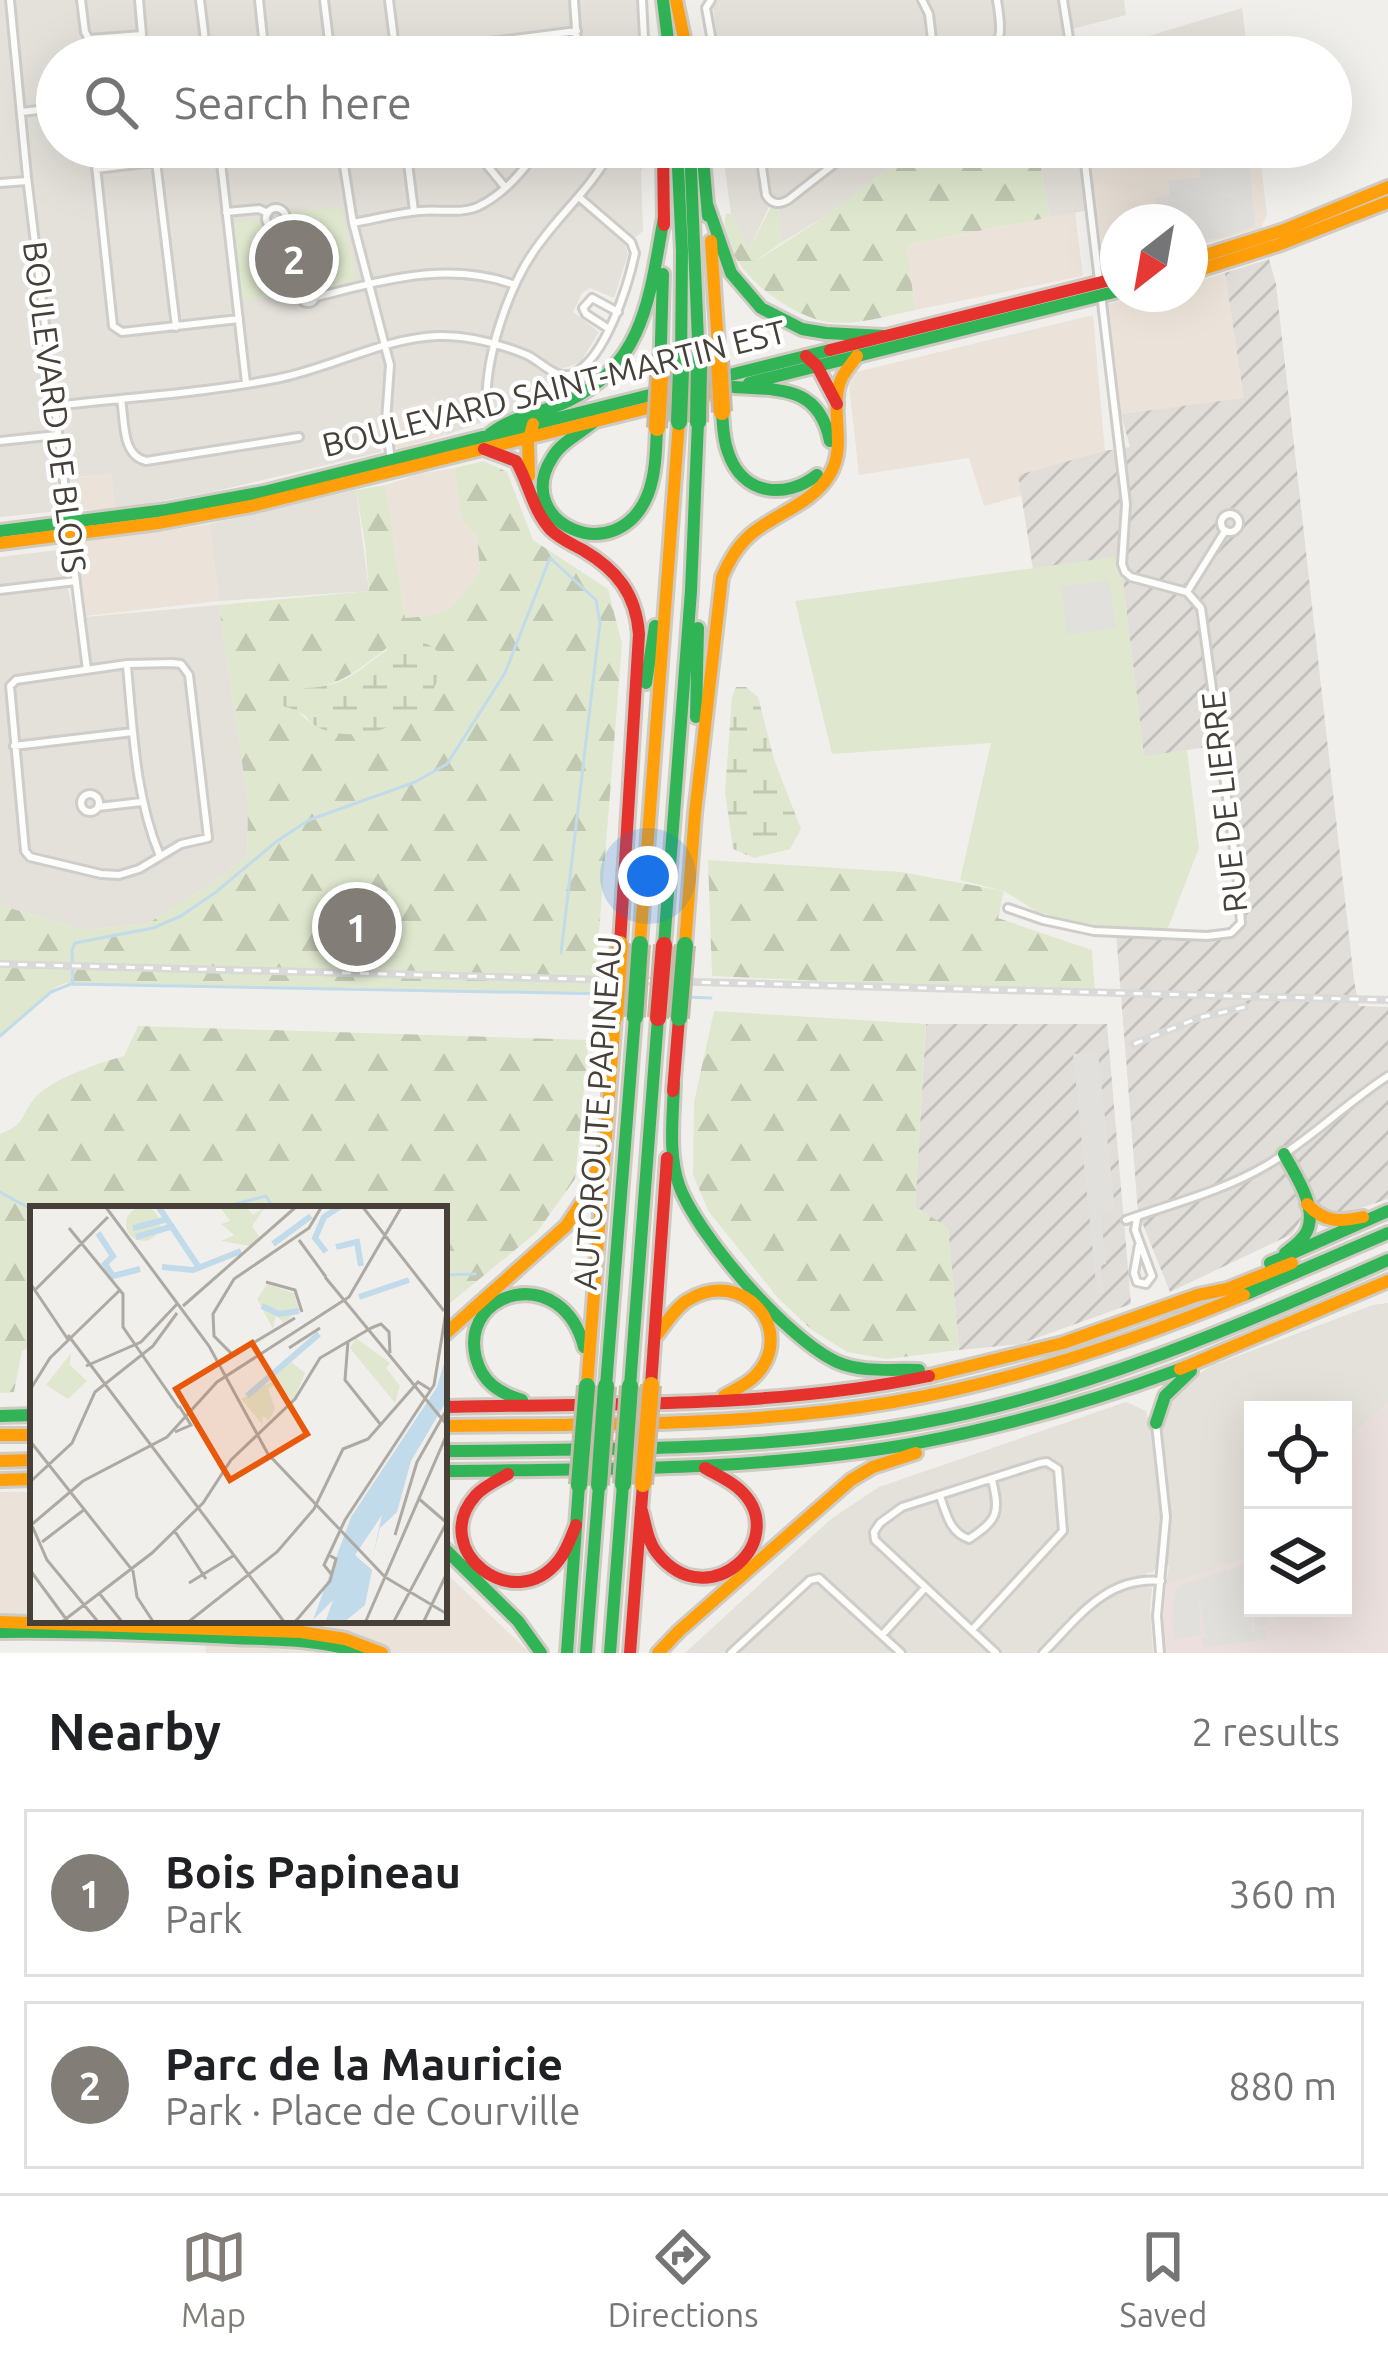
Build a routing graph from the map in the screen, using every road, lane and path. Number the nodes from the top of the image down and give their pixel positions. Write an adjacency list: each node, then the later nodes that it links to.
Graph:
1 (10, 0): 32 (street, BOULEVARD DE BLOIS)
2 (81, 0): 17 (street)
3 (139, 0): 16 (street)
4 (200, 0): 19 (street)
5 (260, 0): 20 (street)
6 (324, 0): 21 (street)
7 (389, 0): 22 (street)
8 (574, 0): 15 (street)
9 (642, 0): 25 (street)
10 (675, 0): 26 (main road)
11 (711, 0): 27 (street)
12 (922, 0): 28 (street)
13 (997, 0): 29 (street)
14 (1063, 0): 30 (street)
15 (578, 31): 23 (street); 24 (street)
16 (142, 35): 18 (street)
17 (87, 36)
18 (129, 36)
19 (204, 36)
20 (264, 36)
21 (328, 36)
22 (394, 36)
23 (537, 36)
24 (578, 36)
25 (644, 36)
26 (681, 36)
27 (710, 36)
28 (932, 36)
29 (1000, 36)
30 (1069, 36)
31 (36, 110): 32 (street)
32 (21, 112): 49 (street, BOULEVARD DE BLOIS)
33 (104, 168): 48 (street)
34 (158, 168): 72 (street)
35 (221, 168): 57 (street)
36 (344, 168): 60 (street)
37 (409, 168): 56 (street)
38 (489, 168): 51 (street)
39 (522, 168): 51 (street)
40 (599, 168): 53 (street)
41 (663, 168): 59 (main road)
42 (678, 168): 79 (main road, AUTOROUTE PAPINEAU)
43 (690, 168): 79 (main road, AUTOROUTE PAPINEAU)
44 (704, 168): 55 (main road)
45 (762, 168): 46 (street)
46 (829, 168)
47 (1087, 168): 61 (street)
48 (96, 169): 72 (street)
49 (27, 181): 50 (street); 85 (street, BOULEVARD DE BLOIS)
50 (0, 183)
51 (505, 187): 56 (street)
52 (1388, 187): 62 (main road)
53 (580, 198): 65 (street); 69 (street)
54 (1388, 202): 63 (main road)
55 (707, 204): 74 (main road); 81 (main road, bridge)
56 (414, 211): 60 (street)
57 (226, 212): 58 (street); 71 (street)
58 (268, 213)
59 (664, 217): 86 (main road, bridge); 92 (main road)
60 (352, 223): 64 (street)
61 (1100, 239)
62 (1208, 254)
63 (1208, 267)
64 (367, 285): 65 (street); 68 (street); 75 (street)
65 (515, 285): 76 (street)
66 (1100, 289): 74 (main road, BOULEVARD SAINT-MARTIN EST)
67 (1100, 289): 77 (main road, BOULEVARD SAINT-MARTIN EST)
68 (316, 297)
69 (618, 312): 73 (street); 73 (street)
70 (1111, 312): 102 (street)
71 (239, 319): 72 (street); 80 (street)
72 (176, 327)
73 (609, 328): 76 (street)
74 (884, 336): 78 (main road, BOULEVARD SAINT-MARTIN EST)
75 (386, 345): 76 (street); 80 (street); 93 (street)
76 (496, 345): 82 (street)
77 (857, 356): 78 (main road, BOULEVARD SAINT-MARTIN EST); 84 (main road)
78 (812, 361): 81 (main road, BOULEVARD SAINT-MARTIN EST); 84 (main road); 88 (main road, BOULEVARD SAINT-MARTIN EST)
79 (690, 368): 87 (main road, AUTOROUTE PAPINEAU, bridge)
80 (246, 383): 83 (street)
81 (734, 387): 86 (main road, BOULEVARD SAINT-MARTIN EST)
82 (485, 396)
83 (122, 399): 85 (street); 90 (street)
84 (837, 405): 109 (main road)
85 (54, 406): 89 (street, BOULEVARD DE BLOIS)
86 (596, 421): 88 (main road, BOULEVARD SAINT-MARTIN EST)
87 (692, 427): 99 (main road, AUTOROUTE PAPINEAU); 109 (main road); 166 (main road, AUTOROUTE PAPINEAU, bridge)
88 (531, 431): 92 (main road, BOULEVARD SAINT-MARTIN EST); 94 (main road)
89 (57, 435): 91 (street); 95 (street, BOULEVARD DE BLOIS)
90 (299, 437)
91 (0, 441)
92 (487, 442): 93 (main road, BOULEVARD SAINT-MARTIN EST); 94 (main road)
93 (392, 466): 95 (main road, BOULEVARD SAINT-MARTIN EST)
94 (532, 494): 110 (main road)
95 (69, 528): 96 (main road, BOULEVARD SAINT-MARTIN EST); 98 (main road, BOULEVARD SAINT-MARTIN EST); 100 (street, BOULEVARD DE BLOIS)
96 (0, 531)
97 (1225, 531): 102 (street)
98 (0, 543)
99 (670, 549): 110 (main road); 165 (main road, AUTOROUTE PAPINEAU, bridge)
100 (76, 580): 101 (street); 104 (street, BOULEVARD DE BLOIS)
101 (0, 590)
102 (1187, 592): 112 (street, RUE DE LIERRE)
103 (127, 664): 104 (street); 105 (street); 111 (street)
104 (87, 670): 106 (street)
105 (133, 732): 106 (street); 107 (street)
106 (14, 746): 111 (street)
107 (142, 802): 108 (street); 111 (street)
108 (98, 807)
109 (695, 813): 114 (main road, bridge)
110 (627, 847): 115 (main road, bridge)
111 (160, 856)
112 (1008, 908)
113 (1388, 1076): 116 (street)
114 (674, 1084): 131 (main road); 134 (main road)
115 (604, 1148): 130 (main road); 132 (main road)
116 (1284, 1154): 117 (main road); 119 (street)
117 (1306, 1203): 118 (main road); 125 (main road)
118 (1386, 1212): 125 (main road)
119 (1140, 1215): 120 (street); 122 (street)
120 (1126, 1220)
121 (1388, 1233): 123 (main road)
122 (1139, 1245): 122 (street)
123 (1356, 1246): 127 (main road); 140 (main road)
124 (1388, 1260): 142 (main road)
125 (1276, 1261): 127 (main road)
126 (1388, 1281): 129 (main road)
127 (1198, 1294): 134 (main road)
128 (1388, 1298): 129 (main road)
129 (1315, 1313): 133 (main road)
130 (447, 1332)
131 (654, 1340): 136 (main road); 152 (main road, bridge)
132 (589, 1359): 137 (main road); 153 (main road, bridge)
133 (1202, 1362): 135 (main road); 139 (main road)
134 (956, 1371): 136 (main road)
135 (1107, 1396): 139 (main road); 141 (main road)
136 (712, 1401): 137 (main road)
137 (535, 1405): 138 (main road)
138 (447, 1407)
139 (1156, 1423): 155 (street)
140 (447, 1426)
141 (979, 1431): 145 (main road); 168 (main road)
142 (447, 1451)
143 (30, 1460): 144 (main road)
144 (0, 1461)
145 (699, 1466): 146 (main road); 152 (main road)
146 (520, 1469): 147 (main road); 153 (main road)
147 (447, 1471)
148 (30, 1479): 149 (main road)
149 (0, 1480)
150 (992, 1480): 151 (street); 151 (street); 158 (street)
151 (940, 1495): 156 (street)
152 (641, 1508): 167 (main road)
153 (576, 1525): 164 (main road)
154 (447, 1551): 163 (main road)
155 (1161, 1581): 172 (street); 173 (street)
156 (926, 1588): 158 (street); 160 (street)
157 (121, 1623): 162 (main road)
158 (973, 1630): 171 (street)
159 (0, 1632): 161 (main road)
160 (882, 1635): 169 (street); 170 (street)
161 (362, 1653)
162 (382, 1653)
163 (541, 1653)
164 (567, 1653)
165 (586, 1653)
166 (610, 1653)
167 (630, 1653)
168 (658, 1653)
169 (731, 1653)
170 (901, 1653)
171 (996, 1653)
172 (1043, 1653)
173 (1160, 1653)

